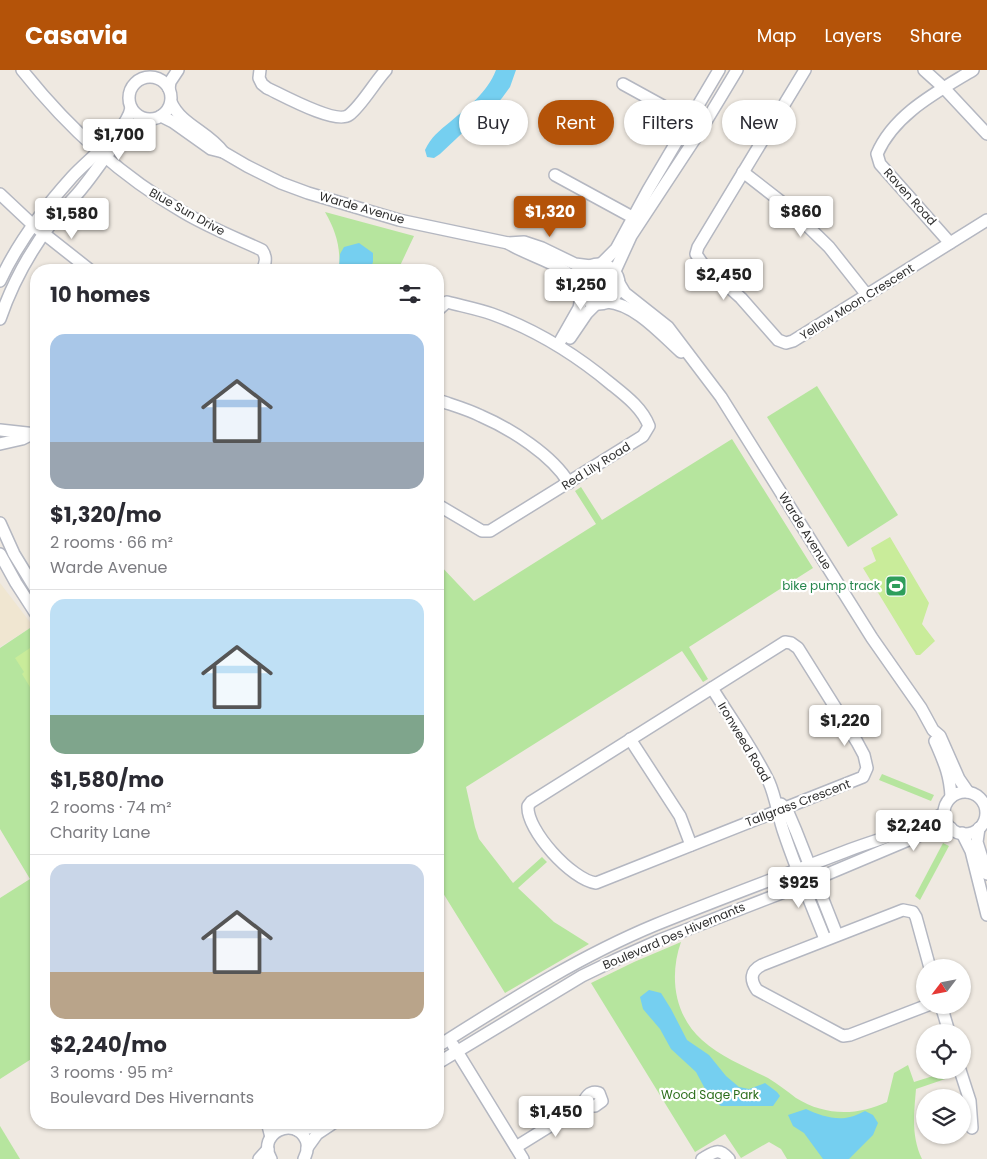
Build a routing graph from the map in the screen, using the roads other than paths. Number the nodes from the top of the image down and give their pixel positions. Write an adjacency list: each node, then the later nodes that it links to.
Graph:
1 (22, 70): 26 (street, Blue Sun Drive)
2 (168, 70): 11 (street)
3 (178, 70): 14 (street)
4 (260, 70): 5 (street)
5 (386, 70)
6 (720, 70): 16 (street)
7 (737, 70): 19 (street)
8 (805, 70): 27 (street, Yellow Moon Crescent)
9 (924, 70): 13 (street)
10 (973, 70): 13 (street)
11 (156, 78): 14 (street); 18 (street)
12 (623, 84): 15 (street)
13 (944, 88): 22 (street); 34 (street, Raven Road)
14 (169, 89): 17 (street)
15 (652, 100)
16 (701, 100)
17 (171, 102): 20 (street); 25 (street, Warde Avenue)
18 (131, 108): 21 (street); 26 (street)
19 (712, 111)
20 (161, 116): 21 (street); 25 (street, Warde Avenue)
21 (144, 119): 26 (street)
22 (987, 134)
23 (675, 145): 30 (street)
24 (691, 145): 38 (street)
25 (223, 152): 33 (street, Warde Avenue)
26 (101, 155): 32 (street); 36 (street, Blue Sun Drive)
27 (743, 172): 42 (street); 42 (street, Yellow Moon Crescent)
28 (554, 175): 30 (street)
29 (0, 194): 32 (street)
30 (634, 218): 37 (street)
31 (987, 220): 34 (street, Yellow Moon Crescent)
32 (38, 230): 35 (street); 39 (street); 45 (street)
33 (508, 243): 37 (street, Warde Avenue); 41 (street, Warde Avenue)
34 (950, 243): 42 (street, Yellow Moon Crescent)
35 (82, 264)
36 (265, 264)
37 (596, 265): 38 (street); 41 (street)
38 (614, 272): 40 (street)
39 (0, 280)
40 (619, 283): 43 (street); 47 (street, Warde Avenue)
41 (581, 289): 43 (street); 46 (street)
42 (867, 295)
43 (602, 302): 46 (street); 47 (street, Warde Avenue)
44 (444, 304): 46 (street, Red Lily Road)
45 (0, 319)
46 (560, 347): 53 (street, Red Lily Road)
47 (691, 358): 62 (street, Warde Avenue)
48 (444, 402): 53 (street)
49 (0, 430): 50 (street)
50 (30, 434)
51 (30, 436): 52 (street)
52 (0, 444)
53 (569, 483): 54 (street, Red Lily Road)
54 (444, 508)
55 (0, 523): 57 (street)
56 (0, 554): 59 (street)
57 (30, 579)
58 (30, 590): 59 (street)
59 (23, 593): 60 (street)
60 (30, 604)
61 (712, 688): 63 (street, Tallgrass Crescent); 67 (street, Ironweed Road); 67 (street, Tallgrass Crescent)
62 (933, 730): 64 (street, Warde Avenue); 65 (street, Warde Avenue)
63 (630, 738): 73 (street); 73 (street, Tallgrass Crescent)
64 (968, 792): 65 (street); 66 (street)
65 (951, 797): 68 (street)
66 (983, 798): 69 (street)
67 (781, 810): 73 (street, Tallgrass Crescent); 74 (street, Ironweed Road); 75 (street, Ironweed Road)
68 (944, 813): 70 (street); 74 (street, Boulevard Des Hivernants)
69 (986, 814): 71 (street)
70 (951, 828): 72 (street); 77 (street, Boulevard Des Hivernants)
71 (979, 828): 72 (street); 76 (street)
72 (962, 833): 79 (street)
73 (691, 845)
74 (810, 865): 75 (street, Boulevard Des Hivernants); 77 (street, Ironweed Road)
75 (798, 870): 78 (street, Ironweed Road); 84 (street, Boulevard Des Hivernants)
76 (987, 874)
77 (815, 880): 78 (street, Boulevard Des Hivernants); 80 (street, Ironweed Road)
78 (803, 884): 81 (street, Ironweed Road); 86 (street, Boulevard Des Hivernants)
79 (987, 915)
80 (837, 935): 81 (street); 82 (street)
81 (825, 940): 83 (street)
82 (928, 959)
83 (916, 1009)
84 (450, 1039): 85 (street, Boulevard Des Hivernants); 86 (street)
85 (444, 1042)
86 (457, 1051): 87 (street, Boulevard Des Hivernants); 96 (street)
87 (444, 1059)
88 (963, 1079): 90 (street)
89 (582, 1106): 96 (street)
90 (972, 1128)
91 (268, 1129): 95 (street)
92 (283, 1129): 95 (street)
93 (291, 1129): 98 (street)
94 (324, 1129): 98 (street)
95 (271, 1137): 97 (street)
96 (516, 1147): 100 (street)
97 (270, 1154): 99 (street)
98 (306, 1155)
99 (259, 1159)
100 (523, 1159)
101 (702, 1159): 102 (street)
102 (727, 1159)

